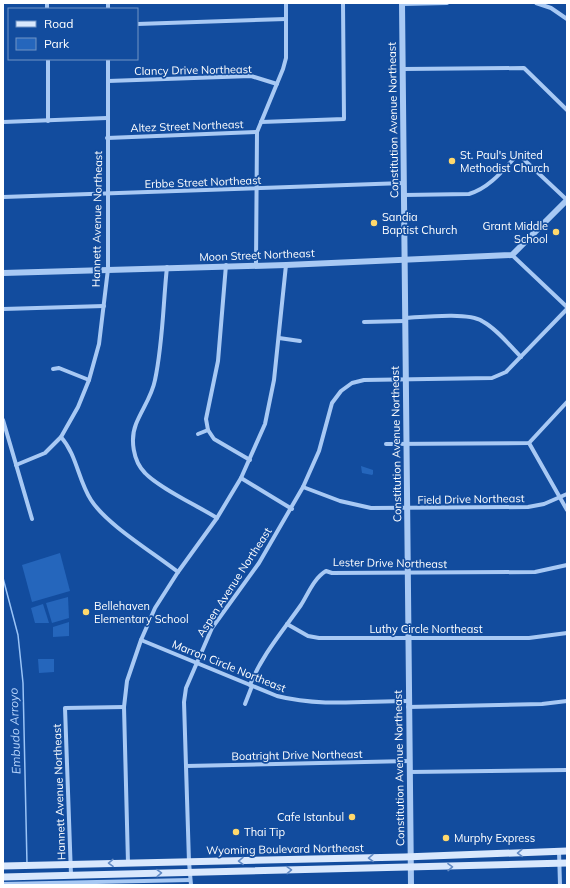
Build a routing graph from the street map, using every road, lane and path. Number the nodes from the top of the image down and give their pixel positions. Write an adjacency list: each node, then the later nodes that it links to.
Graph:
1 (286, 3): 6 (street)
2 (343, 3): 18 (street)
3 (402, 3): 4 (street); 11 (street, Constitution Avenue Northeast)
4 (447, 3)
5 (536, 3): 7 (street)
6 (286, 19): 8 (street); 13 (street)
7 (567, 19)
8 (138, 24)
9 (48, 60): 16 (street)
10 (108, 60): 12 (street, Hannett Avenue Northeast)
11 (403, 69): 14 (street); 21 (street, Constitution Avenue Northeast)
12 (108, 81): 13 (street, Clancy Drive Northeast); 15 (street, Hannett Avenue Northeast)
13 (277, 84): 18 (street)
14 (567, 110)
15 (107, 118): 16 (street); 20 (street, Hannett Avenue Northeast)
16 (48, 121): 17 (street)
17 (3, 122)
18 (261, 122): 19 (street, Altez Street Northeast)
19 (257, 132): 20 (street, Altez Street Northeast); 22 (street)
20 (107, 138): 23 (street, Hannett Avenue Northeast)
21 (404, 183): 22 (street, Erbbe Street Northeast); 24 (street, Constitution Avenue Northeast)
22 (256, 189): 23 (street, Erbbe Street Northeast); 31 (street)
23 (107, 194): 25 (street, Erbbe Street Northeast); 33 (street, Hannett Avenue Northeast)
24 (404, 195): 26 (street); 28 (street, Constitution Avenue Northeast)
25 (3, 197)
26 (567, 200): 27 (street)
27 (512, 255): 28 (street, Moon Street Northeast); 36 (street)
28 (404, 259): 29 (street, Moon Street Northeast); 38 (street, Constitution Avenue Northeast)
29 (286, 264): 31 (street, Moon Street Northeast); 40 (street)
30 (226, 265): 31 (street, Moon Street Northeast); 32 (street, Moon Street Northeast); 48 (street)
31 (256, 265)
32 (167, 268): 33 (street, Moon Street Northeast); 63 (street)
33 (108, 269): 34 (street, Moon Street Northeast); 35 (street, Hannett Avenue Northeast)
34 (3, 273)
35 (104, 306): 37 (street); 44 (street, Hannett Avenue Northeast)
36 (567, 308): 42 (street, Aspen Avenue Northeast)
37 (3, 309)
38 (405, 320): 39 (street); 42 (street); 45 (street, Constitution Avenue Northeast)
39 (364, 322)
40 (279, 338): 41 (street); 54 (street)
41 (300, 341)
42 (521, 357): 45 (street, Aspen Avenue Northeast)
43 (53, 369): 44 (street)
44 (89, 380): 50 (street, Hannett Avenue Northeast)
45 (406, 380): 53 (street, Constitution Avenue Northeast); 57 (street, Aspen Avenue Northeast)
46 (567, 402): 51 (street)
47 (3, 420): 55 (street)
48 (208, 430): 49 (street); 54 (street)
49 (198, 434)
50 (61, 438): 55 (street, Hannett Avenue Northeast); 66 (street)
51 (528, 443): 53 (street); 59 (street)
52 (386, 444): 53 (street)
53 (406, 444): 61 (street, Constitution Avenue Northeast)
54 (250, 460): 56 (street)
55 (16, 466): 64 (street)
56 (241, 478): 60 (street); 63 (street)
57 (303, 487): 60 (street, Aspen Avenue Northeast); 61 (street, Field Drive Northeast)
58 (567, 494): 59 (street, Field Drive Northeast)
59 (560, 498): 61 (street, Field Drive Northeast); 62 (street)
60 (292, 509): 72 (street, Aspen Avenue Northeast)
61 (407, 509): 67 (street, Constitution Avenue Northeast)
62 (567, 510)
63 (217, 518): 66 (street)
64 (32, 519)
65 (567, 565): 67 (street, Lester Drive Northeast)
66 (178, 572): 71 (street)
67 (407, 574): 68 (street, Lester Drive Northeast); 70 (street, Constitution Avenue Northeast)
68 (288, 624): 70 (street, Luthy Circle Northeast); 73 (street, Lester Drive Northeast)
69 (567, 633): 70 (street, Luthy Circle Northeast)
70 (408, 638): 76 (street, Constitution Avenue Northeast)
71 (141, 640): 72 (street, Marron Circle Northeast); 77 (street)
72 (196, 663): 73 (street, Marron Circle Northeast); 79 (street, Aspen Avenue Northeast)
73 (251, 686): 75 (street, Lester Drive Northeast); 76 (street, Marron Circle Northeast)
74 (567, 701): 76 (street, Marron Circle Northeast)
75 (245, 704)
76 (408, 704): 78 (street, Constitution Avenue Northeast)
77 (124, 707): 86 (street); 87 (street, Hannett Avenue Northeast)
78 (409, 761): 79 (street, Boatright Drive Northeast); 81 (street, Constitution Avenue Northeast)
79 (186, 766): 85 (street, Aspen Avenue Northeast)
80 (567, 770): 81 (street)
81 (409, 772): 84 (street, Constitution Avenue Northeast)
82 (567, 851): 83 (main road, Wyoming Boulevard Northeast)
83 (559, 852): 84 (main road, Wyoming Boulevard Northeast, one-way to 84); 88 (street)
84 (410, 857): 85 (main road, Wyoming Boulevard Northeast, one-way to 85); 90 (street, Constitution Avenue Northeast)
85 (189, 862): 86 (main road, Wyoming Boulevard Northeast); 91 (street, Aspen Avenue Northeast)
86 (128, 863): 87 (main road, Wyoming Boulevard Northeast, one-way to 87)
87 (70, 864): 89 (main road, Wyoming Boulevard Northeast); 92 (street, Hannett Avenue Northeast)
88 (563, 864): 90 (main road, Wyoming Boulevard Northeast, one-way to 88); 101 (street)
89 (3, 866)
90 (411, 868): 91 (main road, Wyoming Boulevard Northeast, one-way to 90); 100 (street, Constitution Avenue Northeast)
91 (189, 872): 92 (main road, Wyoming Boulevard Northeast, one-way to 91); 97 (street, Aspen Avenue Northeast)
92 (70, 875): 94 (main road, Wyoming Boulevard Northeast)
93 (3, 877): 95 (main road, Wyoming Boulevard Northeast)
94 (37, 880): 95 (main road, Wyoming Boulevard Northeast); 99 (street)
95 (18, 881): 98 (street)
96 (135, 883): 97 (street); 99 (street)
97 (191, 883)
98 (3, 884)
99 (79, 884)
100 (411, 885)
101 (560, 885)

